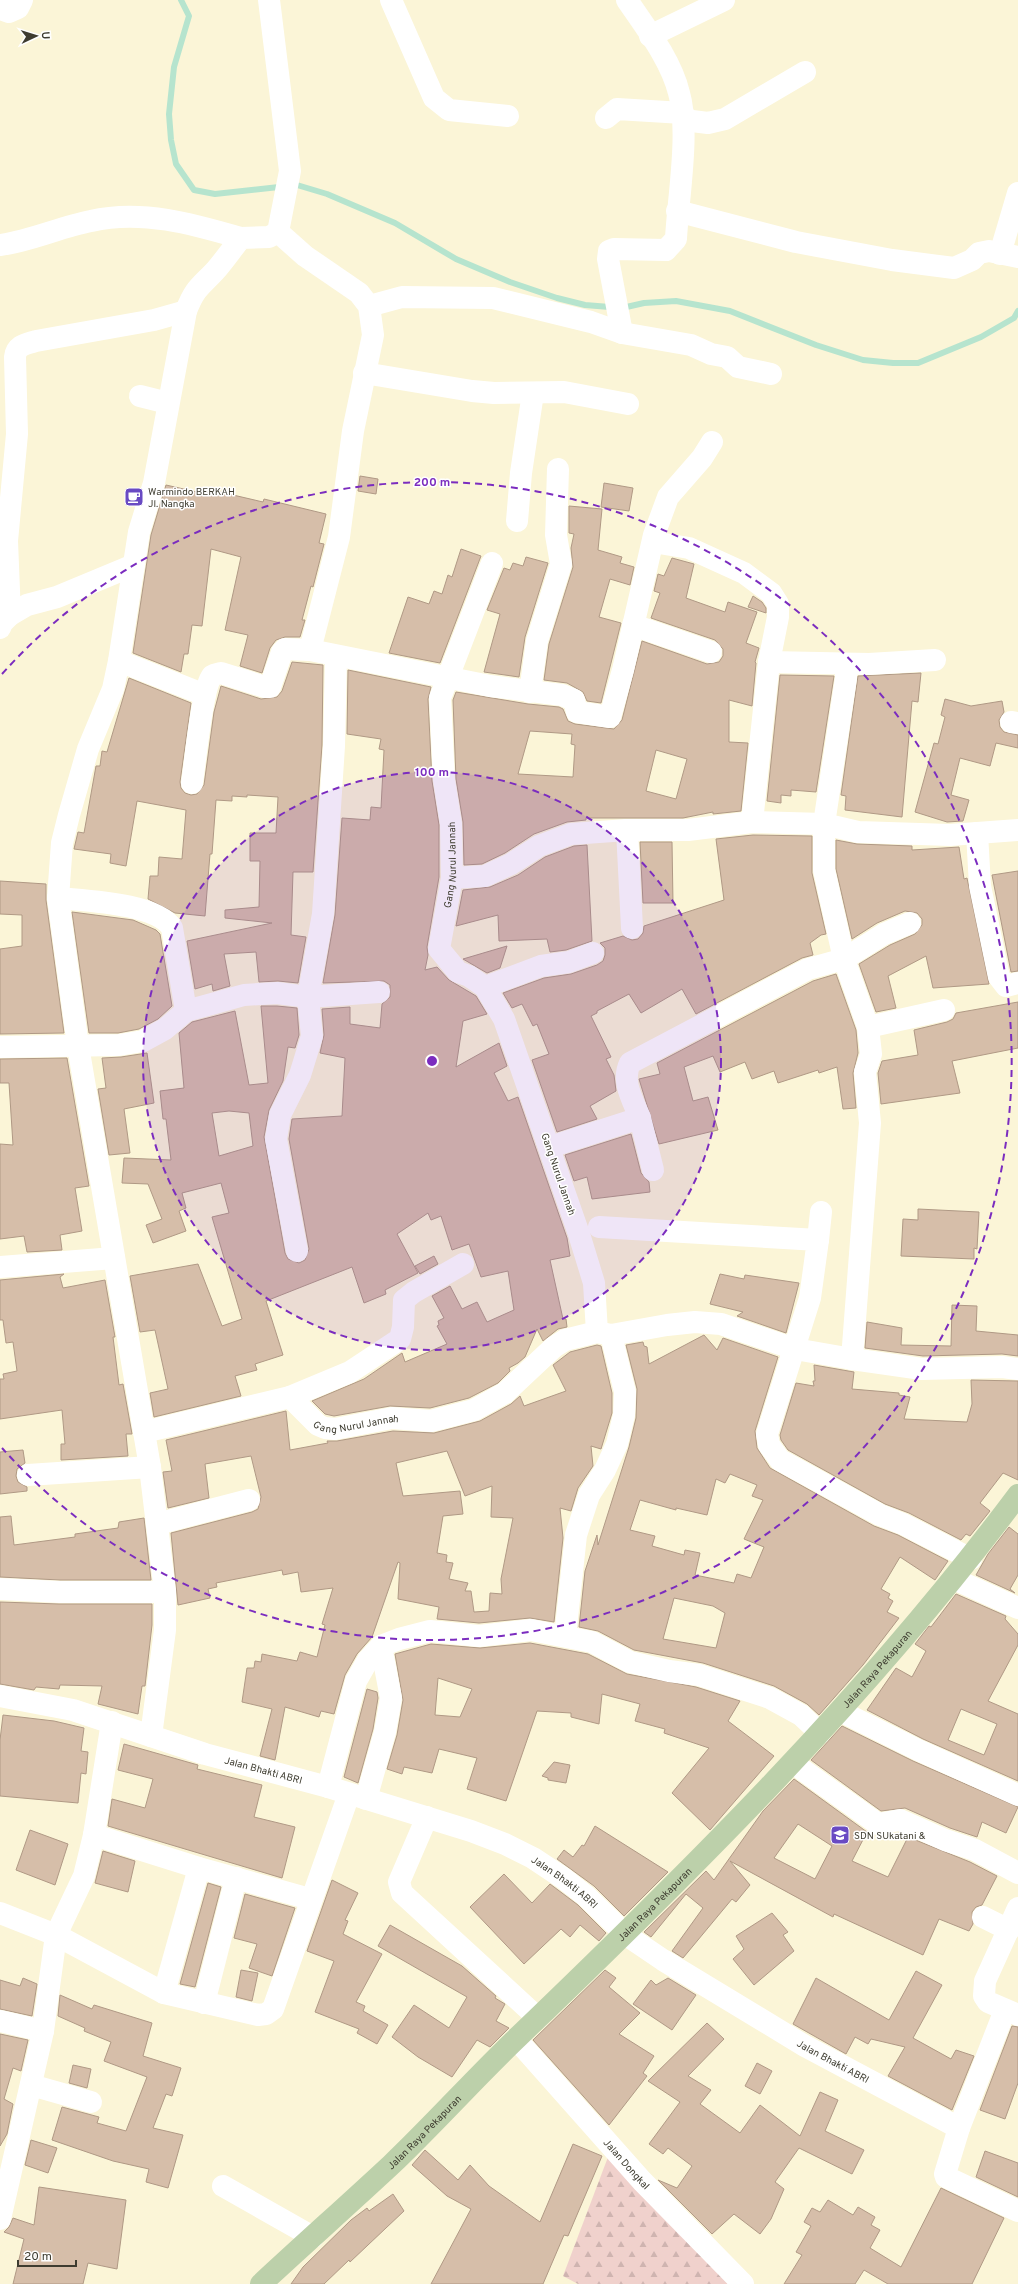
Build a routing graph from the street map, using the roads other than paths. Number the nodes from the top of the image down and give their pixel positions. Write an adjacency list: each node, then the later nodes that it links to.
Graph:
1 (22, 0): 6 (street)
2 (270, 0): 14 (street)
3 (391, 0): 9 (street)
4 (627, 0): 7 (street)
5 (724, 0): 7 (street)
6 (0, 9)
7 (650, 36): 10 (street)
8 (805, 72): 10 (street)
9 (508, 116)
10 (683, 116): 11 (street); 13 (street)
11 (606, 118)
12 (1018, 193): 17 (street)
13 (677, 211): 17 (street); 20 (street)
14 (278, 232): 15 (street); 18 (street)
15 (241, 238): 16 (street); 19 (street)
16 (0, 246)
17 (1009, 256)
18 (369, 306): 20 (street); 21 (street)
19 (186, 312): 25 (street); 33 (street)
20 (620, 327): 22 (street)
21 (364, 373): 23 (street); 36 (street)
22 (771, 374)
23 (533, 394): 26 (street); 29 (street)
24 (140, 396): 25 (street)
25 (168, 403): 32 (street)
26 (628, 404)
27 (712, 442): 30 (street)
28 (558, 469): 44 (street)
29 (517, 521)
30 (653, 542): 35 (street); 41 (street)
31 (492, 563): 43 (street, Gang Nurul Jannah)
32 (134, 564): 34 (street); 40 (street)
33 (4, 569): 34 (street)
34 (5, 622)
35 (633, 625): 37 (street); 44 (street)
36 (310, 650): 38 (street); 45 (street)
37 (711, 652)
38 (336, 656): 43 (street); 61 (street)
39 (935, 660): 42 (street)
40 (119, 661): 45 (street); 53 (street)
41 (769, 662): 42 (street); 47 (street)
42 (846, 664): 48 (street)
43 (448, 676): 44 (street); 52 (street, Gang Nurul Jannah)
44 (530, 692)
45 (205, 695): 46 (street)
46 (192, 783)
47 (752, 822): 48 (street); 49 (street)
48 (824, 824): 51 (street); 57 (street)
49 (627, 830): 52 (street); 55 (street)
50 (1018, 830): 51 (street)
51 (977, 833): 58 (street)
52 (452, 878): 59 (street, Gang Nurul Jannah)
53 (58, 898): 63 (street); 65 (street)
54 (910, 924): 57 (street)
55 (632, 928)
56 (593, 953): 59 (street)
57 (844, 958): 64 (street); 67 (street)
58 (1012, 985)
59 (485, 986): 68 (street, Gang Nurul Jannah)
60 (379, 992): 61 (street)
61 (308, 997): 63 (street); 73 (street)
62 (944, 1010): 64 (street)
63 (186, 1011): 65 (street)
64 (868, 1027): 79 (street)
65 (78, 1046): 66 (street); 74 (street)
66 (0, 1047)
67 (640, 1118): 68 (street); 69 (street)
68 (550, 1147): 77 (street, Gang Nurul Jannah)
69 (653, 1170)
70 (821, 1212): 72 (street)
71 (599, 1227): 72 (street)
72 (818, 1240): 78 (street)
73 (297, 1251)
74 (114, 1258): 76 (street); 82 (street)
75 (463, 1264): 81 (street)
76 (0, 1267)
77 (604, 1333): 78 (street); 81 (street, Gang Nurul Jannah); 93 (street)
78 (795, 1349): 79 (street); 88 (street)
79 (852, 1359): 80 (street)
80 (1018, 1369)
81 (290, 1397): 82 (street)
82 (144, 1432): 83 (street)
83 (150, 1467): 84 (street); 87 (street)
84 (28, 1475)
85 (1018, 1495): 88 (main road, Jalan Raya Pekapuran)
86 (249, 1500): 87 (street)
87 (157, 1524): 91 (street)
88 (971, 1559): 89 (main road, Jalan Raya Pekapuran)
89 (954, 1579): 92 (street); 96 (main road, Jalan Raya Pekapuran)
90 (0, 1589): 91 (street)
91 (165, 1592): 99 (street)
92 (1018, 1608)
93 (565, 1636): 94 (street); 98 (street)
94 (382, 1646): 101 (street); 103 (street)
95 (0, 1696): 97 (street, Jalan Bhakti ABRI)
96 (840, 1711): 98 (main road, Jalan Raya Pekapuran); 102 (street)
97 (112, 1722): 99 (street, Jalan Bhakti ABRI); 105 (street)
98 (820, 1733): 100 (main road, Jalan Raya Pekapuran)
99 (151, 1736): 101 (street, Jalan Bhakti ABRI)
100 (793, 1763): 107 (street); 115 (main road, Jalan Raya Pekapuran)
101 (328, 1786): 103 (street, Jalan Bhakti ABRI)
102 (1018, 1795)
103 (357, 1797): 104 (street, Jalan Bhakti ABRI); 109 (street)
104 (427, 1817): 115 (street, Jalan Bhakti ABRI); 119 (street)
105 (94, 1835): 106 (street); 114 (street)
106 (199, 1868): 108 (street); 116 (street)
107 (1018, 1872)
108 (236, 1878): 109 (street); 117 (street)
109 (310, 1899): 117 (street)
110 (1018, 1908): 113 (street)
111 (0, 1912): 114 (street)
112 (983, 1917): 113 (street)
113 (1009, 1930): 118 (street)
114 (56, 1935): 116 (street); 121 (street)
115 (626, 1935): 119 (main road, Jalan Raya Pekapuran); 125 (street, Jalan Bhakti ABRI)
116 (164, 1993): 117 (street)
117 (204, 2003)
118 (1011, 2013): 125 (street)
119 (538, 2018): 122 (main road, Jalan Raya Pekapuran)
120 (0, 2021): 121 (street)
121 (43, 2031): 123 (street)
122 (516, 2039): 129 (main road, Jalan Raya Pekapuran); 131 (street, Jalan Dongkal)
123 (31, 2085): 124 (street); 128 (street)
124 (91, 2102)
125 (959, 2128): 127 (street)
126 (223, 2186): 129 (street)
127 (1018, 2211)
128 (0, 2218)
129 (313, 2237): 130 (main road, Jalan Raya Pekapuran)
130 (261, 2284)
131 (743, 2284)

